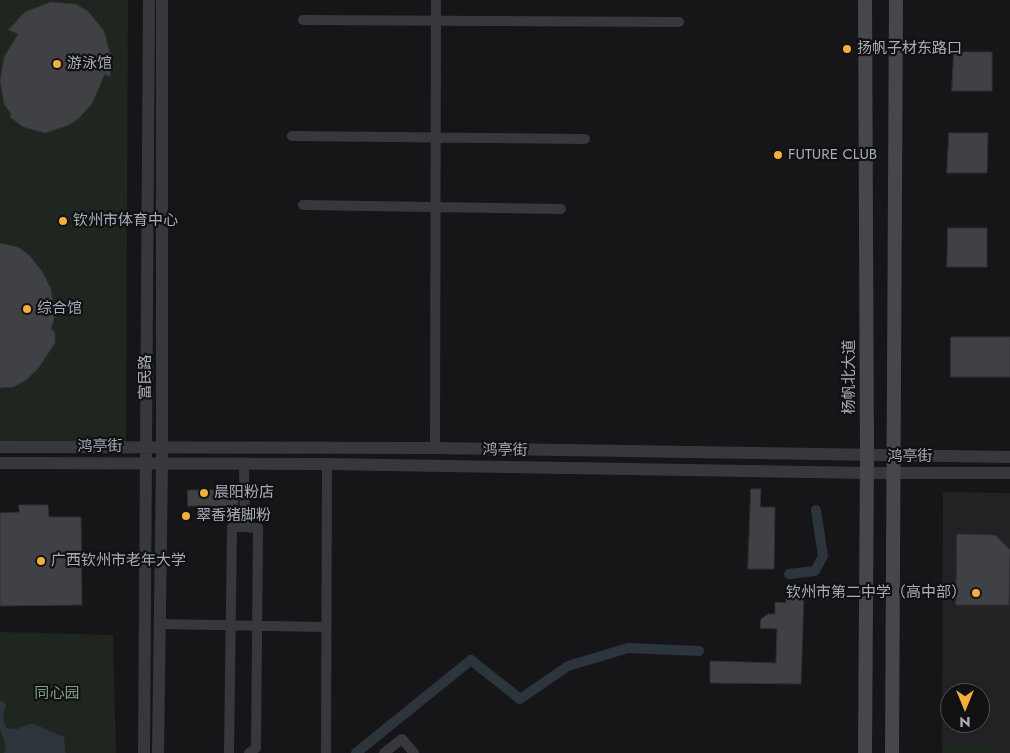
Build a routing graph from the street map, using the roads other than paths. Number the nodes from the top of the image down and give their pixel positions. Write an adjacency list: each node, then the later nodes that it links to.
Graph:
1 (149, 0): 18 (street, 富民路)
2 (162, 0): 19 (street, 富民路)
3 (436, 0): 8 (street)
4 (896, 0): 10 (main road)
5 (903, 0): 10 (main road)
6 (864, 3): 21 (main road, 杨帆北大道)
7 (303, 20): 8 (street)
8 (436, 21): 9 (street); 12 (street)
9 (679, 22)
10 (896, 29): 22 (main road)
11 (292, 136): 12 (street)
12 (436, 137): 13 (street); 15 (street)
13 (585, 139)
14 (303, 204): 15 (street)
15 (436, 207): 16 (street); 20 (street)
16 (561, 209)
17 (0, 447): 18 (street, 鸿亭街)
18 (145, 448): 19 (street, 鸿亭街); 26 (street, 富民路)
19 (162, 448): 20 (street, 鸿亭街); 25 (street, 富民路)
20 (436, 448): 21 (street, 鸿亭街)
21 (867, 456): 22 (street, 鸿亭街); 29 (main road, 杨帆北大道)
22 (895, 457): 23 (street, 鸿亭街); 31 (main road)
23 (1010, 458)
24 (0, 463): 26 (street, 鸿亭街)
25 (162, 463): 26 (street, 鸿亭街); 27 (street, 鸿亭街); 33 (street, 富民路)
26 (145, 464): 37 (street, 富民路)
27 (244, 464): 28 (street, 鸿亭街); 32 (street)
28 (327, 464): 29 (street, 鸿亭街); 36 (street)
29 (867, 473): 31 (street, 鸿亭街); 44 (main road, 杨帆北大道)
30 (1010, 473): 31 (street, 鸿亭街)
31 (895, 474): 45 (main road)
32 (245, 527): 34 (street); 35 (street)
33 (160, 624): 34 (street); 38 (street, 富民路)
34 (230, 626): 35 (street); 39 (street)
35 (258, 626): 36 (street); 40 (street)
36 (326, 627): 41 (street)
37 (144, 753)
38 (158, 753)
39 (229, 753)
40 (249, 753)
41 (326, 753)
42 (384, 753): 43 (street)
43 (414, 753)
44 (865, 753)
45 (892, 753)

